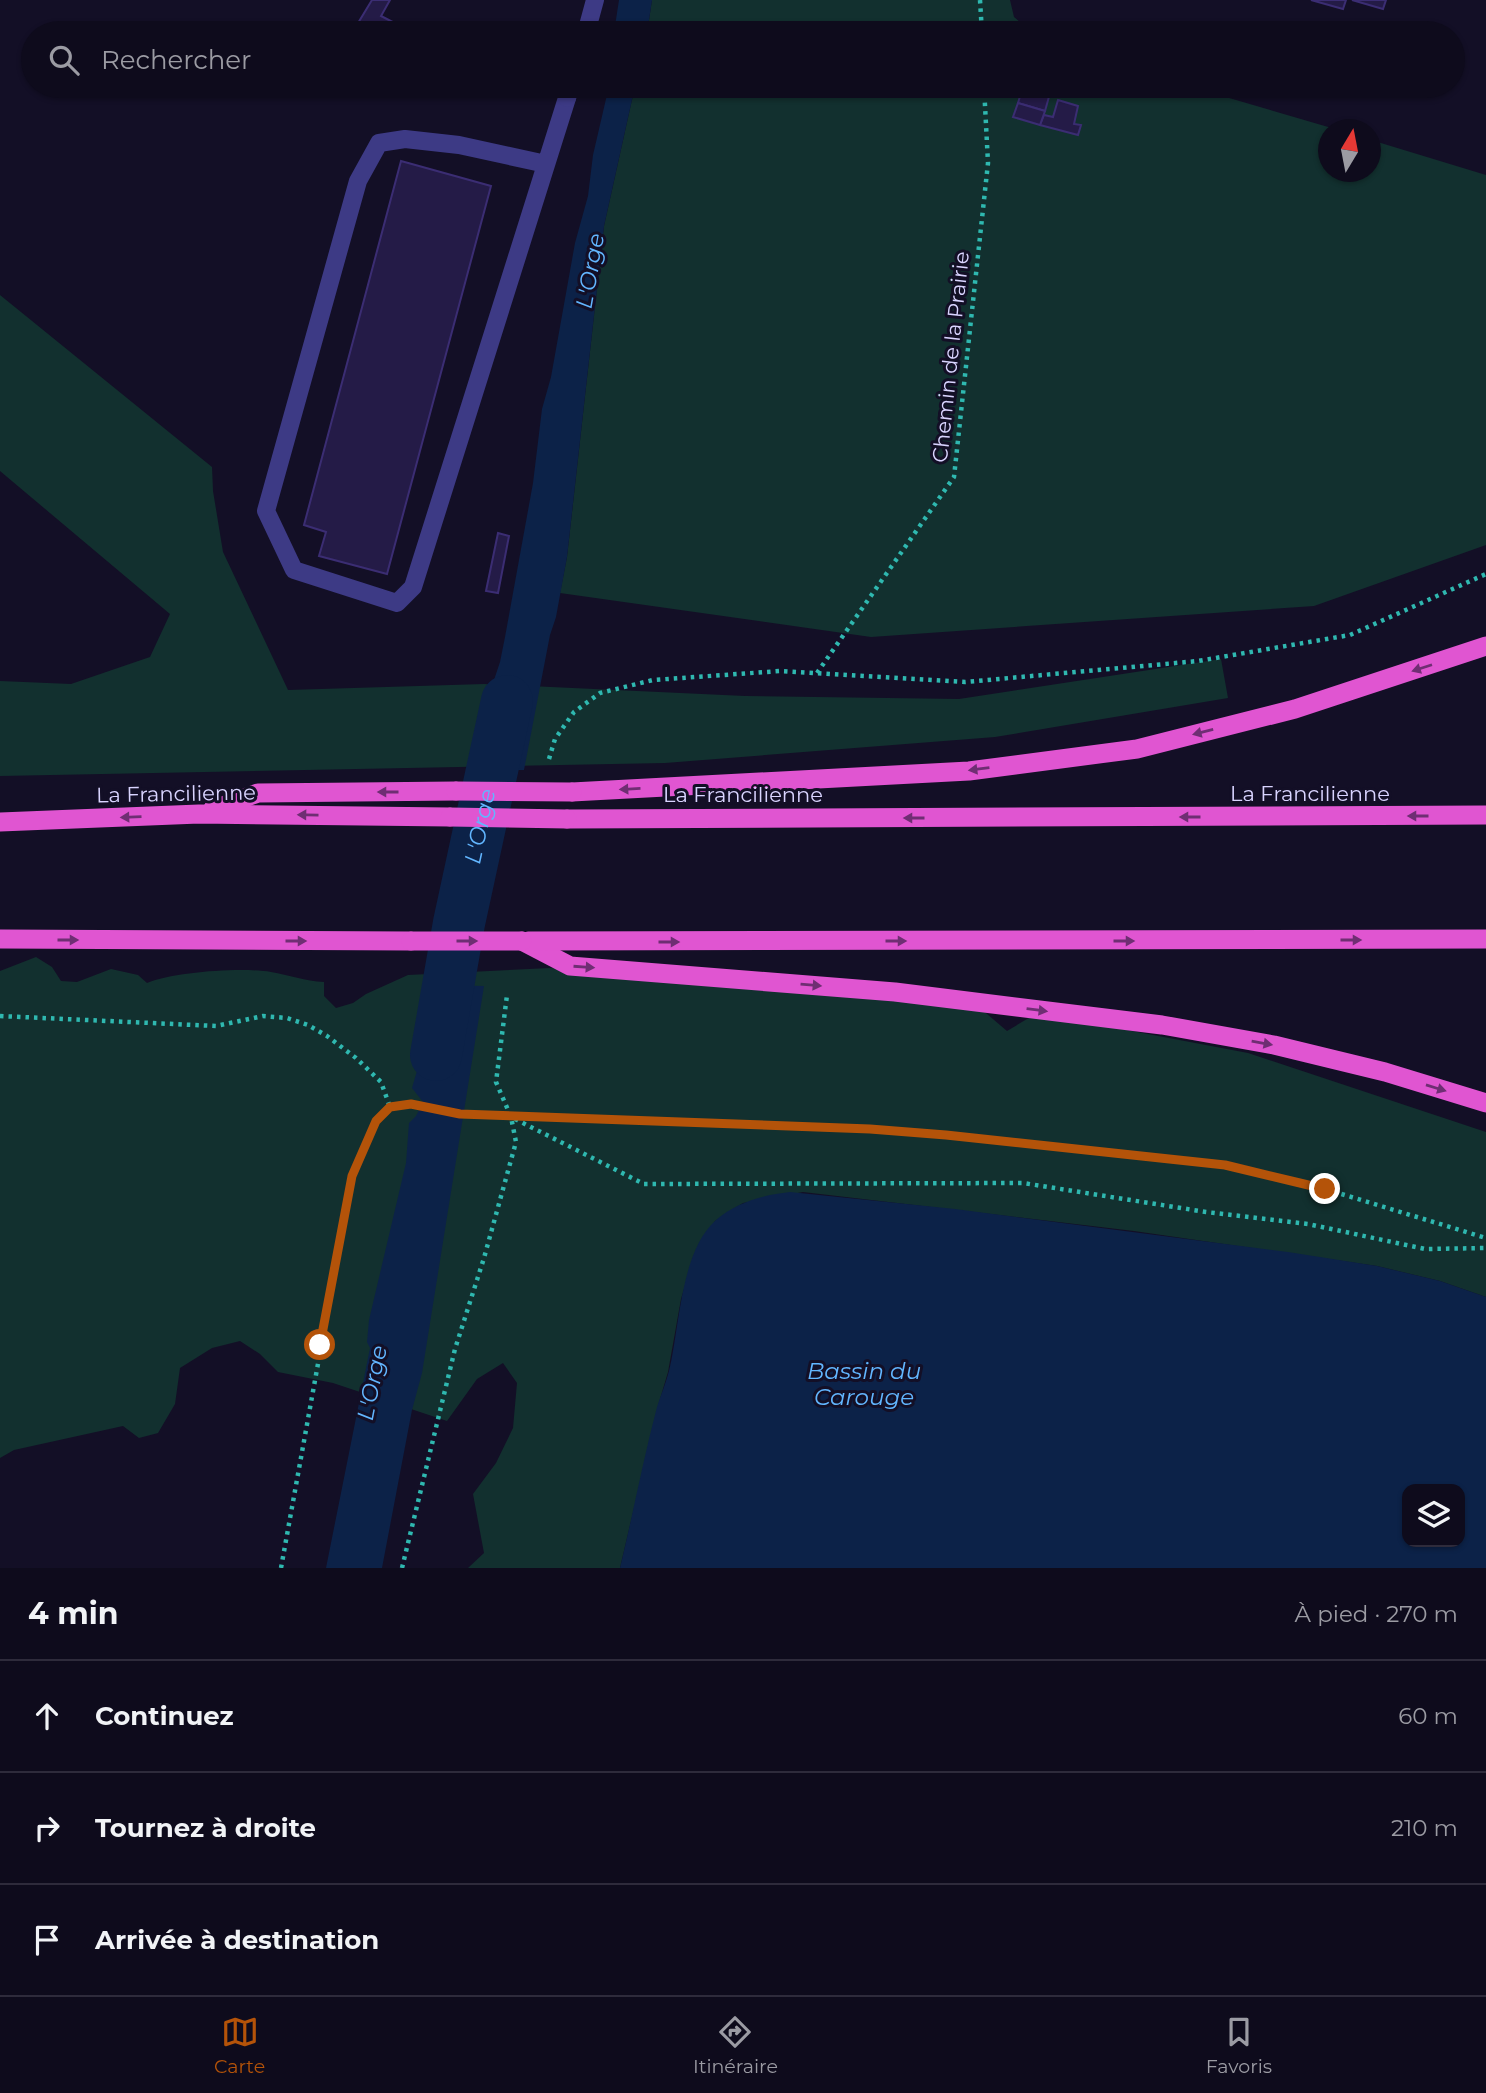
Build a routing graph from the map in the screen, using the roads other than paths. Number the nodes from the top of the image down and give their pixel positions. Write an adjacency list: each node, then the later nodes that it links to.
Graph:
1 (595, 0): 2 (street)
2 (589, 21)
3 (567, 98): 4 (street)
4 (545, 164): 4 (street)
5 (1486, 646): 6 (highway, one-way to 6, bridge)
6 (200, 814): 7 (highway, La Francilienne, one-way to 6, bridge); 8 (highway, La Francilienne, one-way to 8)
7 (1486, 815)
8 (0, 822)
9 (0, 939): 11 (highway, one-way to 11, bridge)
10 (1486, 939): 11 (highway, one-way to 10)
11 (522, 941): 12 (highway, one-way to 12)
12 (1486, 1103)

